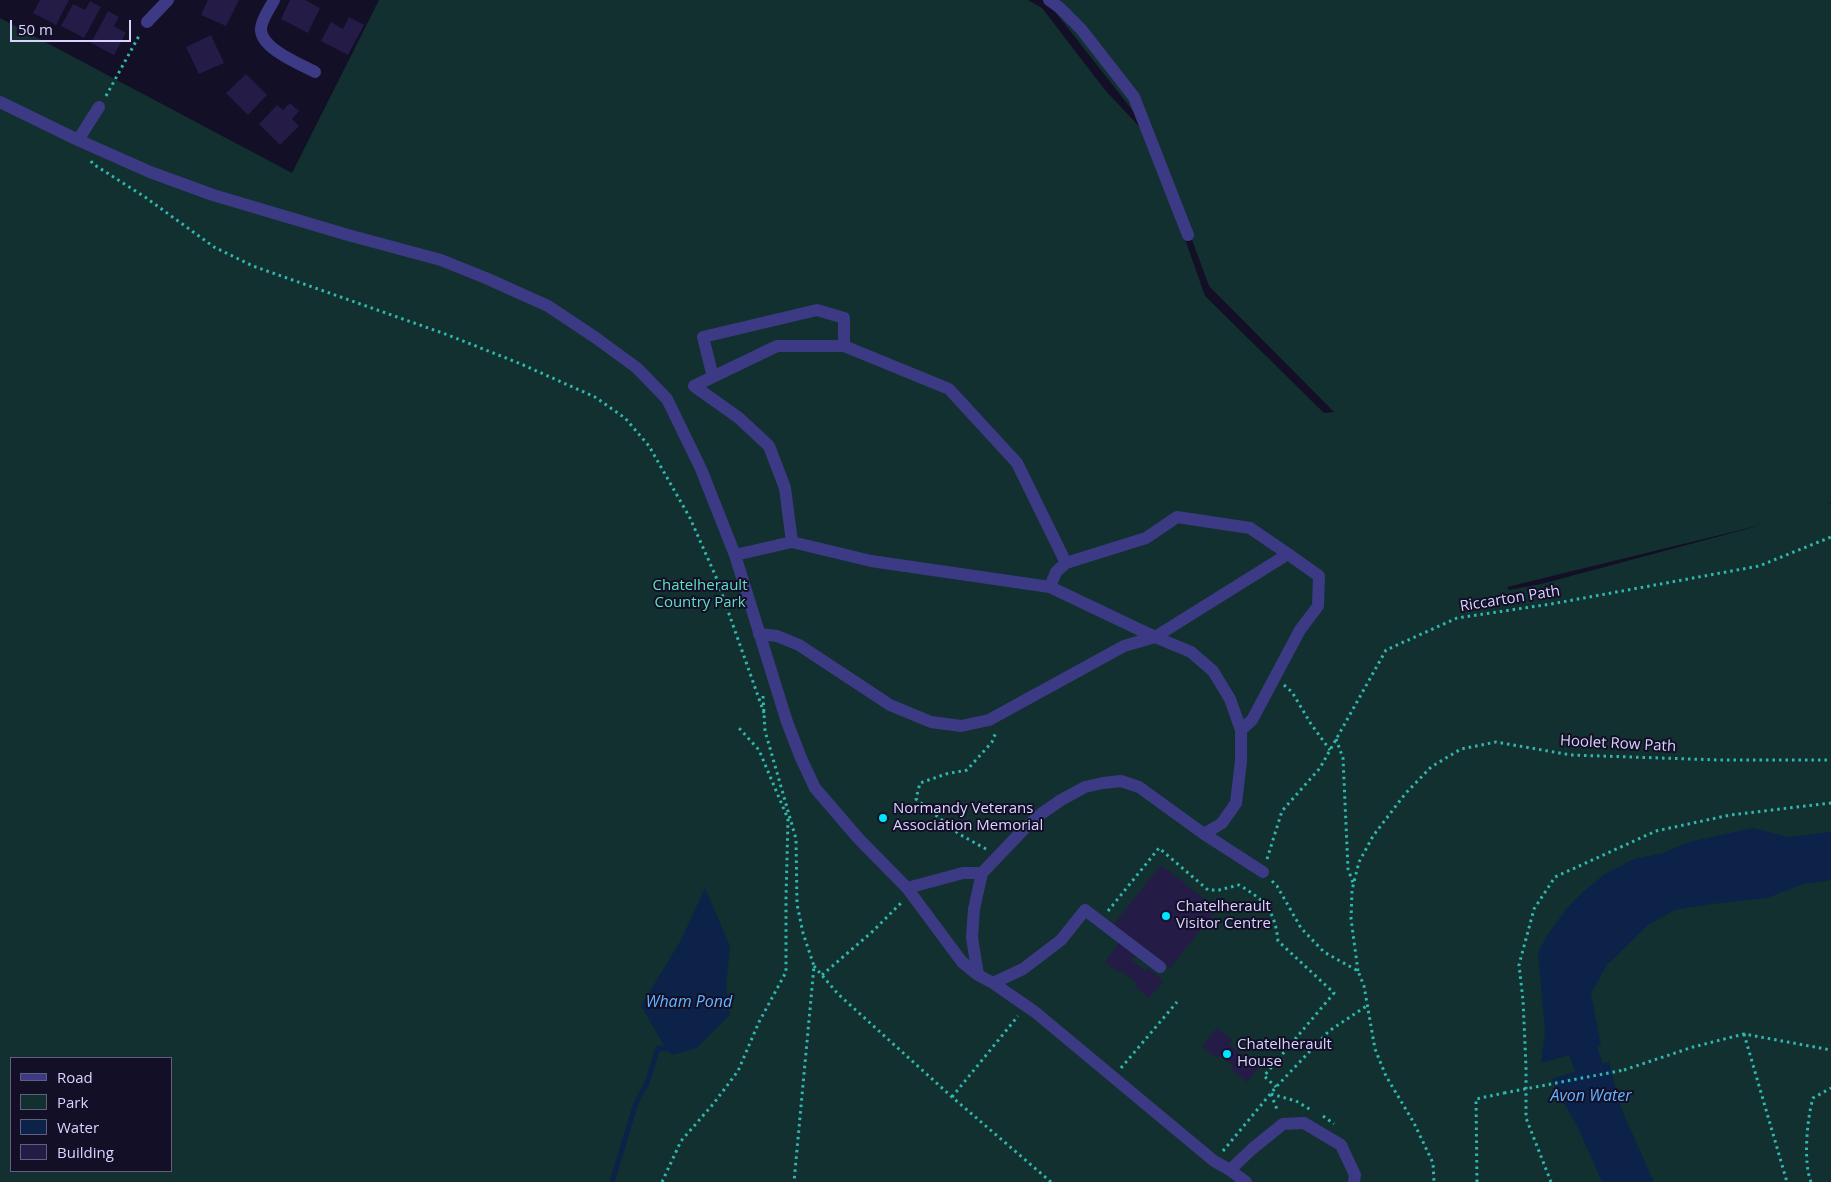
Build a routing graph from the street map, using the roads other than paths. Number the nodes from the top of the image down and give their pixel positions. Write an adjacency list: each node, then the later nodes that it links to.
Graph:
1 (274, 0): 5 (street)
2 (1049, 0): 9 (street)
3 (165, 1): 4 (street)
4 (147, 22)
5 (315, 72)
6 (0, 102): 8 (street)
7 (99, 107): 8 (street)
8 (78, 140): 14 (street)
9 (1188, 235)
10 (844, 346): 11 (street); 11 (street); 15 (street)
11 (713, 377): 12 (street)
12 (792, 542): 14 (street); 16 (street)
13 (1288, 554): 15 (street); 18 (street); 19 (street)
14 (735, 555): 17 (street)
15 (1066, 563): 16 (street)
16 (1050, 587): 18 (street)
17 (759, 634): 18 (street); 23 (street)
18 (1155, 637): 19 (street)
19 (1241, 730): 20 (street)
20 (1204, 834): 21 (street); 22 (street)
21 (1263, 872)
22 (982, 873): 23 (street); 25 (street)
23 (906, 892): 25 (street)
24 (1160, 967): 26 (street)
25 (978, 975): 26 (street)
26 (993, 983): 27 (street)
27 (1230, 1170): 28 (street); 29 (street)
28 (1246, 1182)
29 (1354, 1182)

